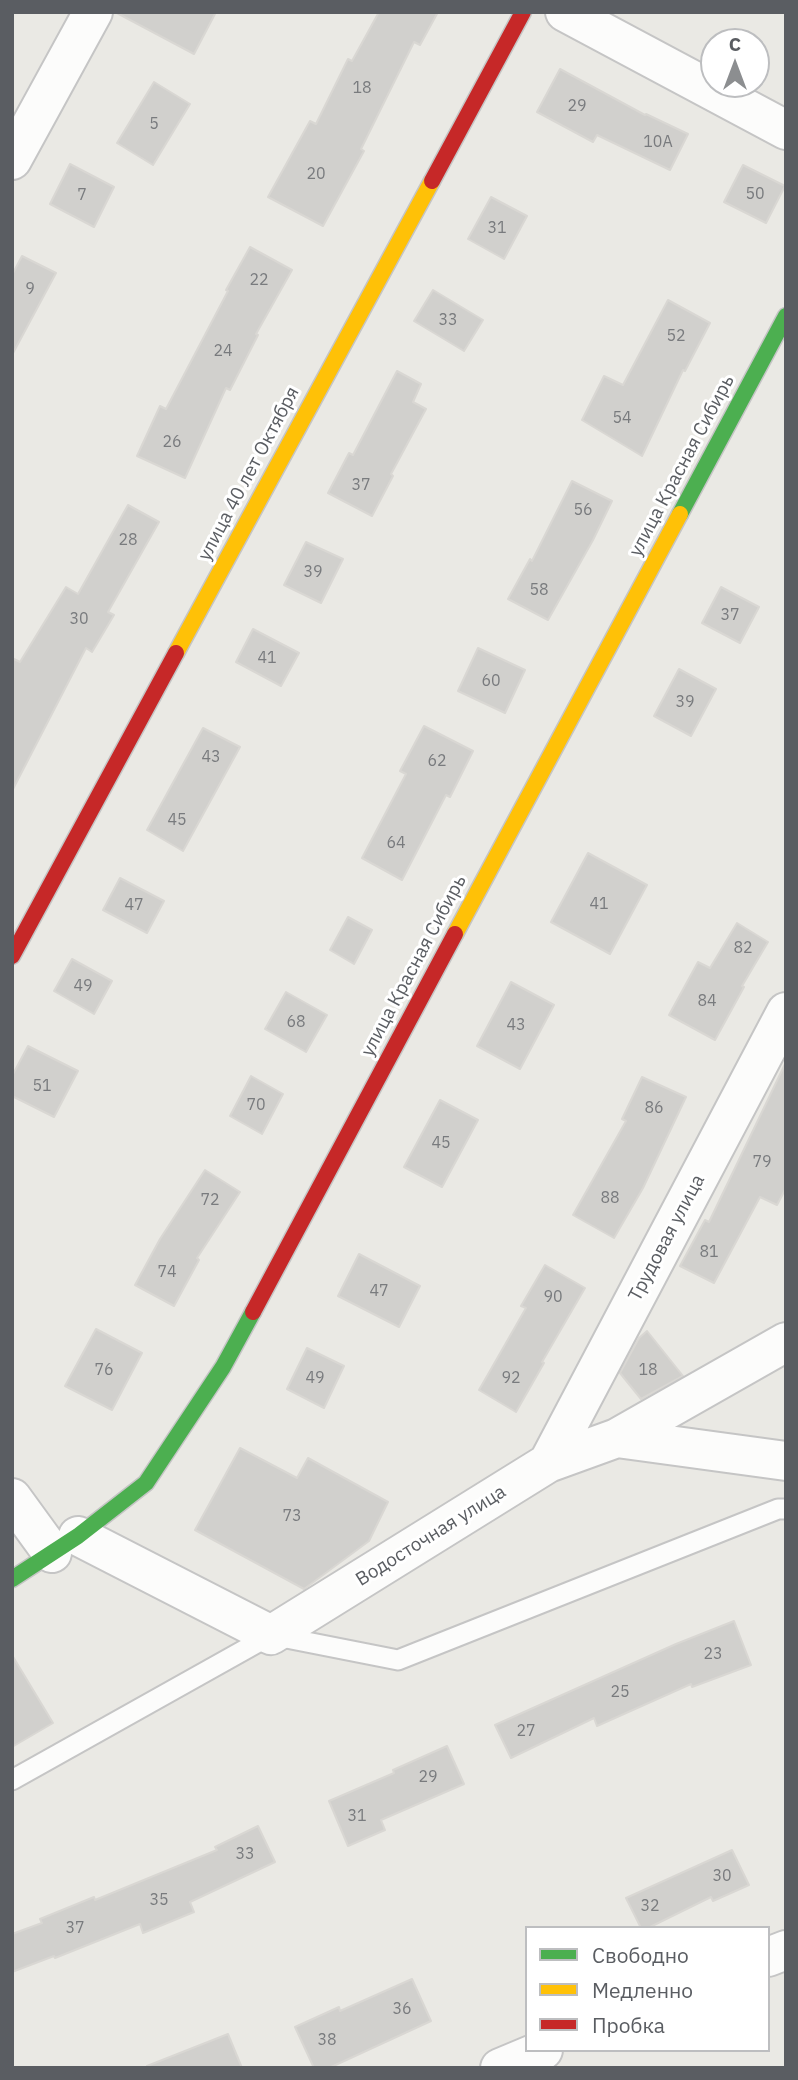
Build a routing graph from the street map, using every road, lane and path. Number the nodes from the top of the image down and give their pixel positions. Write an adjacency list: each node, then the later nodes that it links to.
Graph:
1 (93, 12): 5 (street)
2 (523, 12): 7 (main road, улица 40 лет Октября)
3 (565, 12): 4 (street)
4 (786, 130)
5 (12, 160)
6 (786, 316): 15 (main road, улица Красная Сибирь)
7 (12, 956)
8 (786, 1012): 12 (street, Трудовая улица)
9 (786, 1342): 10 (street, Водосточная улица)
10 (617, 1438): 11 (street); 12 (street, Водосточная улица)
11 (786, 1461)
12 (548, 1464): 17 (street, Водосточная улица)
13 (12, 1498): 15 (street)
14 (786, 1509): 17 (lane)
15 (65, 1544): 16 (main road, улица Красная Сибирь); 17 (street)
16 (12, 1579)
17 (271, 1635): 18 (lane)
18 (12, 1780)
19 (538, 2052): 20 (street)
20 (500, 2068)

